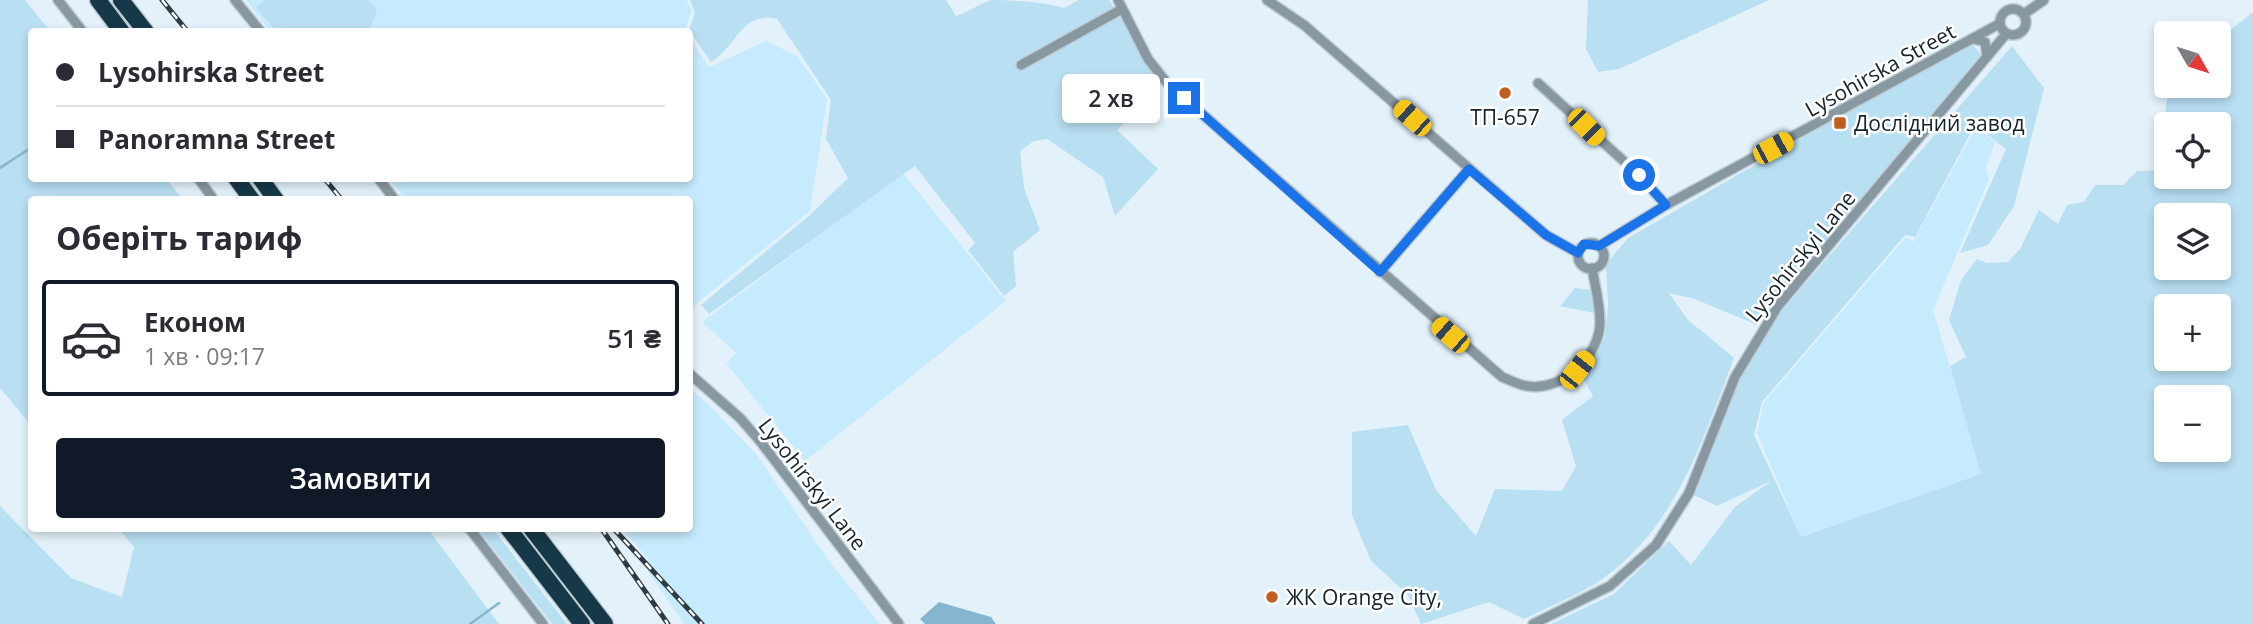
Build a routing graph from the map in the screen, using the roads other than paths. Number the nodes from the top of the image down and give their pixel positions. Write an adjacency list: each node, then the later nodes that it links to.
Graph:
1 (58, 0): 10 (street)
2 (98, 0): 11 (highway)
3 (121, 0): 12 (highway)
4 (235, 0): 13 (street)
5 (1267, 0): 19 (street)
6 (2044, 0): 8 (street)
7 (1120, 4): 17 (street); 26 (street)
8 (2024, 14): 9 (street); 14 (street)
9 (1999, 24): 14 (street); 15 (street, Lysohirska Street)
10 (80, 28)
11 (119, 28)
12 (143, 28)
13 (258, 28)
14 (2006, 34): 16 (street, Lysohirskyi Lane)
15 (1974, 39): 16 (street); 22 (street, Lysohirska Street)
16 (1987, 57): 35 (street, Lysohirskyi Lane)
17 (1021, 65)
18 (1538, 83): 22 (street)
19 (1469, 169): 24 (street); 26 (street)
20 (381, 182): 21 (street)
21 (392, 196)
22 (1666, 205): 23 (street, Lysohirska Street)
23 (1599, 246): 24 (street); 25 (street)
24 (1578, 253): 25 (street)
25 (1592, 268): 26 (street)
26 (1380, 272)
27 (693, 377): 34 (street, Lysohirskyi Lane)
28 (472, 532): 31 (street)
29 (511, 532): 32 (highway)
30 (534, 532): 33 (highway)
31 (542, 624)
32 (582, 624)
33 (605, 624)
34 (899, 624)
35 (1533, 624)

